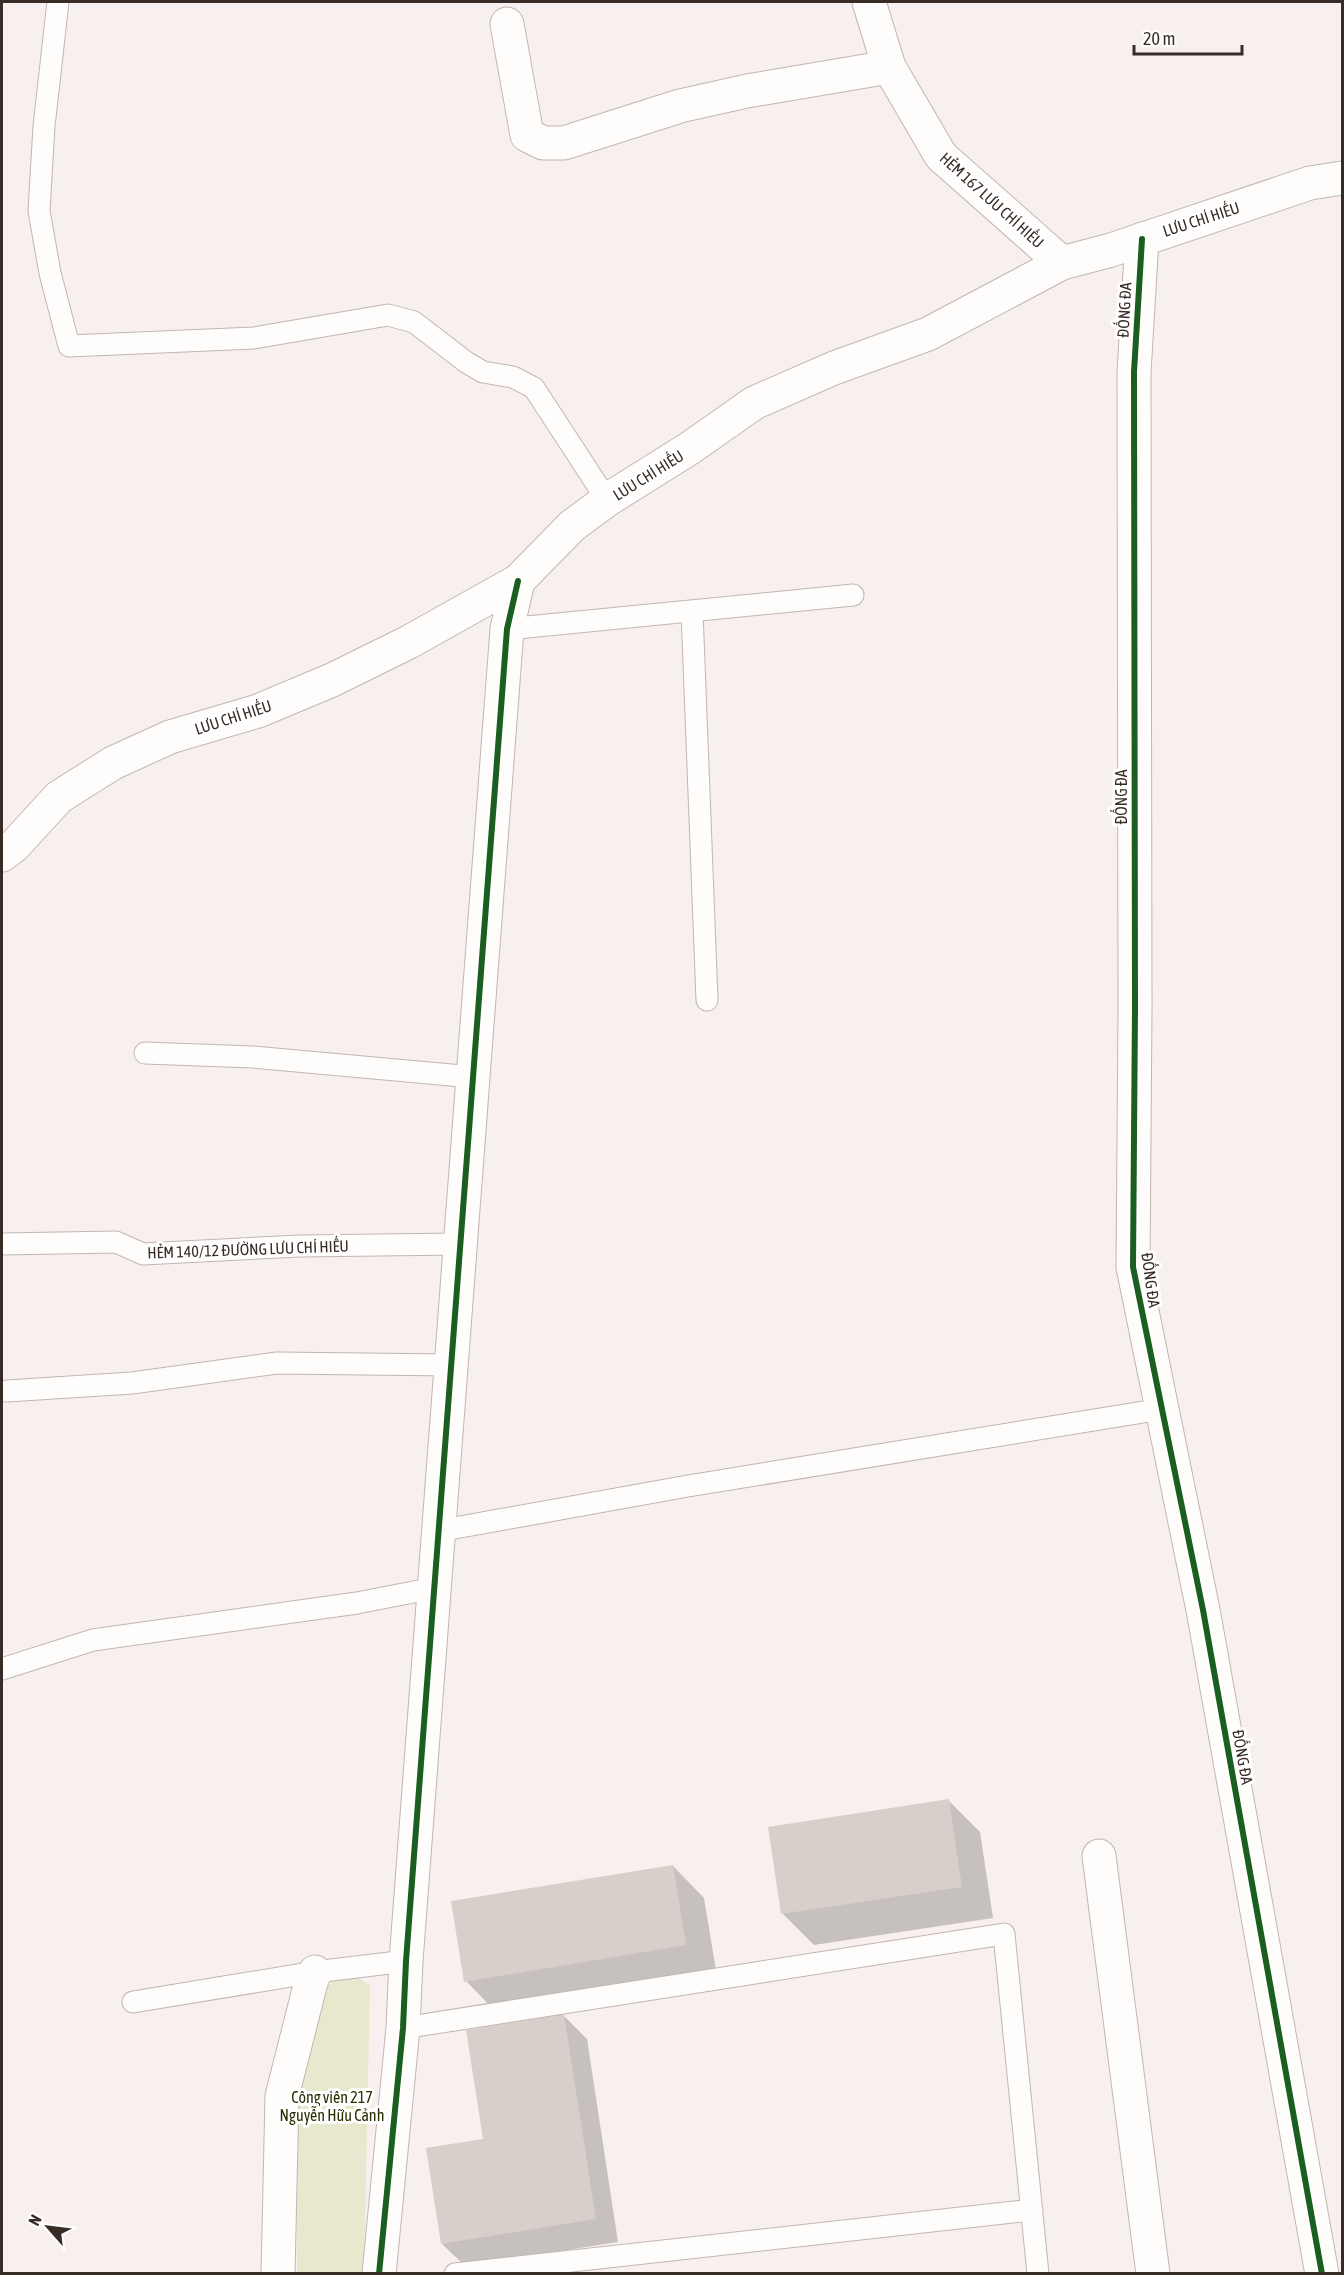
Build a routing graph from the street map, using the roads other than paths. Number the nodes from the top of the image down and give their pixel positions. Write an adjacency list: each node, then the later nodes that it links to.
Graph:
1 (58, 2): 8 (lane)
2 (869, 2): 4 (street, HẺM 167 LƯU CHÍ HIẾU)
3 (507, 24): 4 (street)
4 (889, 67): 7 (street, HẺM 167 LƯU CHÍ HIẾU)
5 (1342, 178): 6 (street, LƯU CHÍ HIẾU)
6 (1142, 239): 7 (street, LƯU CHÍ HIẾU); 21 (street, ĐỐNG ĐA)
7 (1062, 263): 8 (street, LƯU CHÍ HIẾU)
8 (608, 500): 9 (street, LƯU CHÍ HIẾU)
9 (518, 581): 12 (street); 13 (street, LƯU CHÍ HIẾU)
10 (853, 595): 11 (lane)
11 (692, 611): 12 (lane); 14 (lane)
12 (507, 629): 16 (street)
13 (2, 855)
14 (707, 1000)
15 (145, 1053): 16 (lane)
16 (473, 1077): 18 (street)
17 (2, 1244): 18 (lane, HẺM 140/12 ĐƯỜNG LƯU CHÍ HIẾU)
18 (460, 1244): 19 (street)
19 (451, 1365): 20 (lane); 22 (street)
20 (7, 1391)
21 (1162, 1409): 22 (lane); 36 (street, ĐỐNG ĐA)
22 (438, 1530): 23 (street)
23 (434, 1588): 24 (lane); 26 (street)
24 (2, 1670)
25 (1099, 1856): 35 (street)
26 (406, 1961): 27 (lane); 29 (street)
27 (315, 1972): 28 (lane); 31 (street)
28 (133, 2002)
29 (402, 2028): 30 (lane); 32 (street)
30 (1032, 2210): 33 (lane); 34 (lane)
31 (278, 2274)
32 (379, 2274)
33 (455, 2274)
34 (1038, 2274)
35 (1153, 2274)
36 (1322, 2274)

